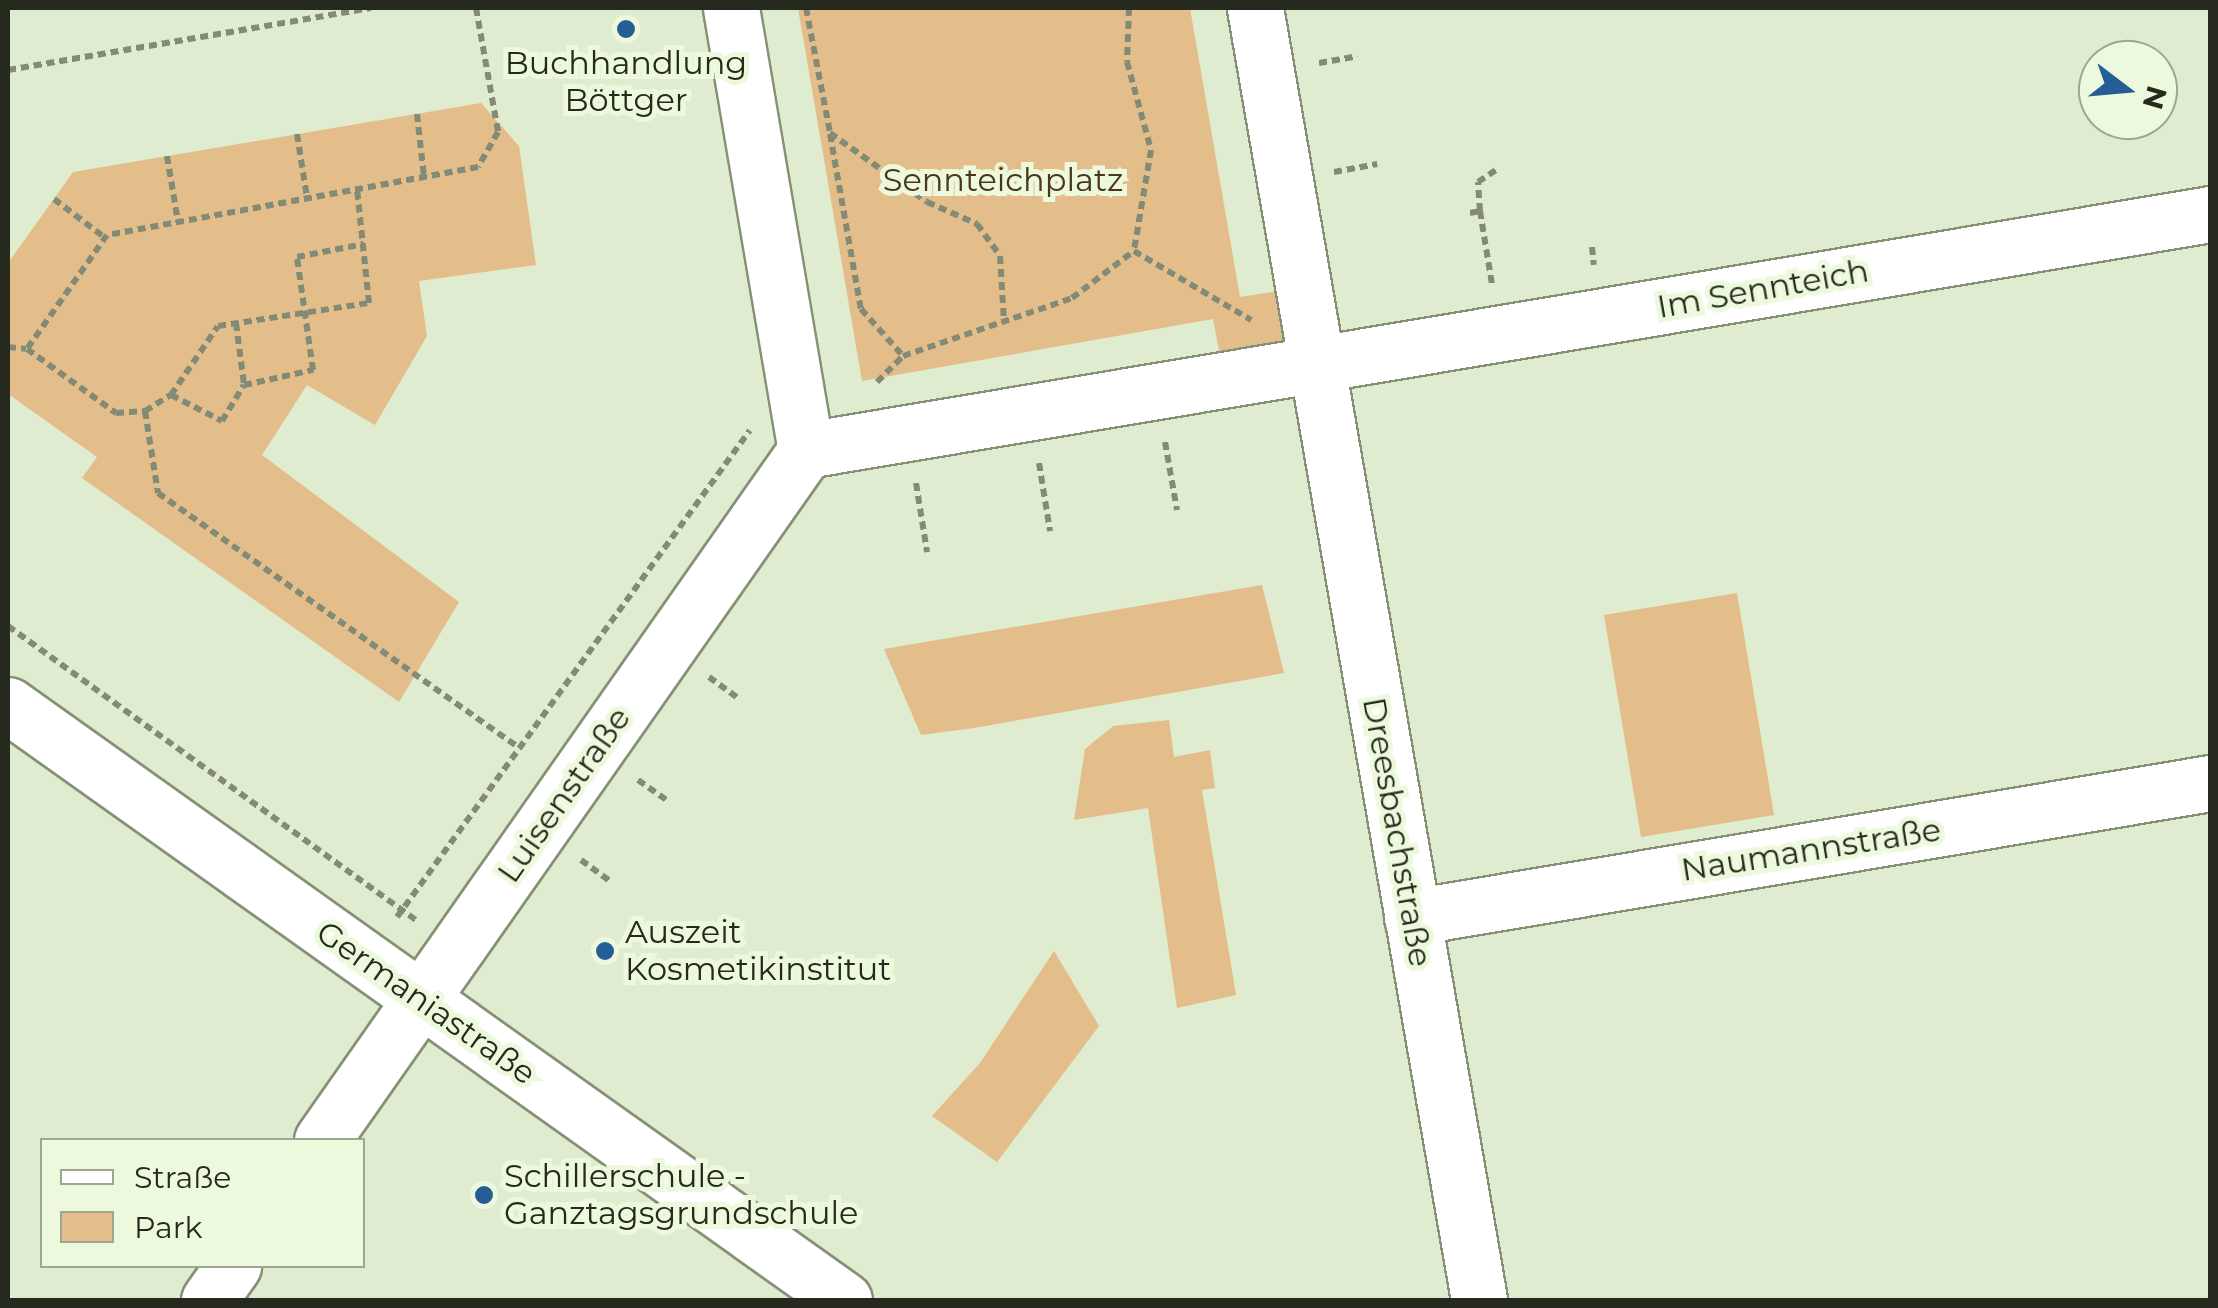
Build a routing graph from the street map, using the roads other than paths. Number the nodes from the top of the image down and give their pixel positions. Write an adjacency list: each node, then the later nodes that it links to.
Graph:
1 (1255, 8): 4 (street)
2 (733, 18): 5 (street)
3 (2210, 214): 4 (street, Im Sennteich)
4 (1316, 364): 5 (street); 8 (street, Dreesbachstraße)
5 (803, 433): 9 (street, Luisenstraße)
6 (8, 705): 9 (street, Germaniastraße)
7 (2210, 783): 8 (street, Naumannstraße)
8 (1412, 916): 14 (street, Dreesbachstraße)
9 (421, 1000): 10 (street, Luisenstraße); 13 (street, Germaniastraße)
10 (323, 1138)
11 (233, 1268): 12 (street)
12 (209, 1300)
13 (844, 1300)
14 (1479, 1300)

